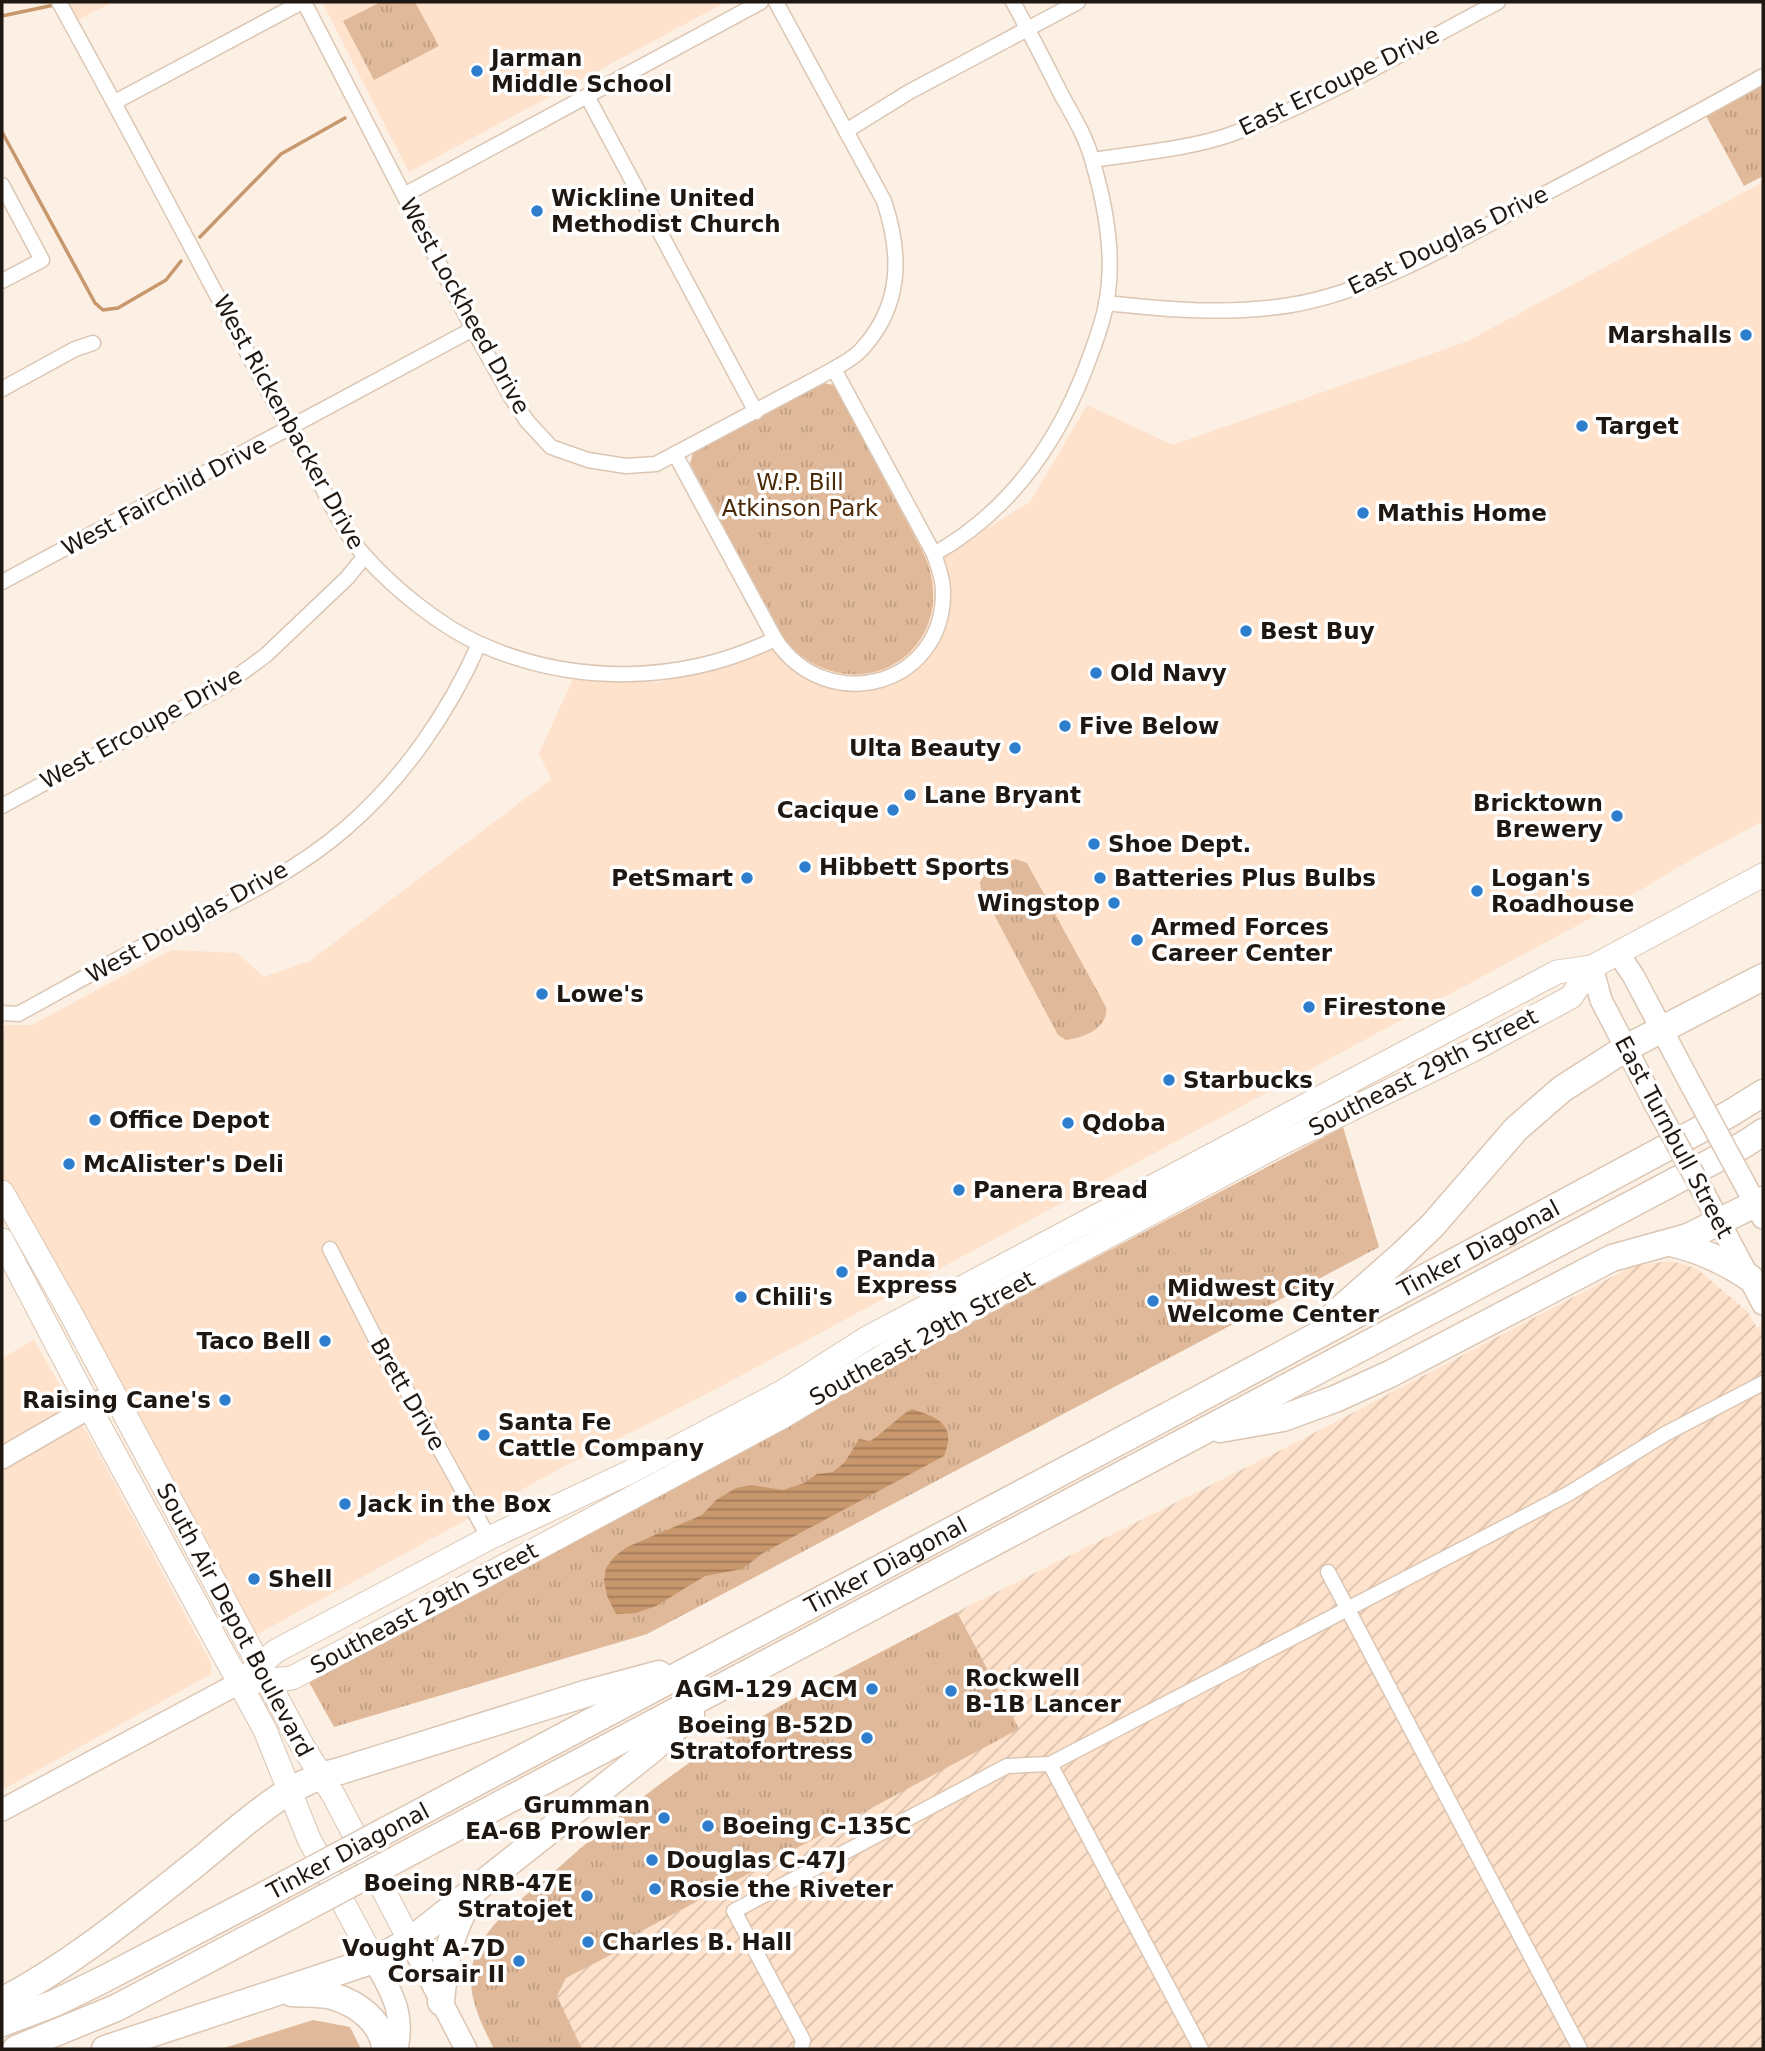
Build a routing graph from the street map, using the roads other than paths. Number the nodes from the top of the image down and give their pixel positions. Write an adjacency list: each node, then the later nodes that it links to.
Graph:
1 (59, 2): 11 (street, West Rickenbacker Drive)
2 (303, 2): 11 (street); 15 (street, West Lockheed Drive)
3 (761, 2): 10 (street)
4 (776, 2): 12 (street, West Lockheed Drive)
5 (1013, 2): 8 (street)
6 (1078, 2): 8 (street)
7 (1498, 2): 13 (street, East Ercoupe Drive)
8 (1028, 29): 12 (street); 13 (street)
9 (1763, 76): 17 (street, East Douglas Drive)
10 (587, 96): 15 (street); 22 (street)
11 (115, 102): 23 (street, West Rickenbacker Drive)
12 (846, 131): 20 (street, West Lockheed Drive)
13 (1093, 160): 17 (street)
14 (2, 185): 16 (street)
15 (404, 195): 18 (street, West Lockheed Drive)
16 (2, 281)
17 (1106, 303): 25 (street)
18 (473, 329): 23 (street, West Fairchild Drive); 24 (street, West Lockheed Drive)
19 (93, 343): 21 (street)
20 (834, 369): 22 (street, West Lockheed Drive); 25 (street)
21 (2, 389)
22 (756, 412): 24 (street, West Lockheed Drive)
23 (288, 429): 26 (street, West Rickenbacker Drive); 27 (street, West Fairchild Drive)
24 (675, 454): 28 (street)
25 (934, 554): 28 (street)
26 (365, 556): 29 (street, West Rickenbacker Drive); 30 (street, West Ercoupe Drive)
27 (2, 582)
28 (775, 639): 29 (street, West Rickenbacker Drive)
29 (479, 644): 35 (street, West Douglas Drive)
30 (2, 806)
31 (1763, 875): 32 (main road, Southeast 29th Street)
32 (1618, 953): 33 (main road, Southeast 29th Street); 36 (street, East Turnbull Street)
33 (1592, 967): 37 (street, East Turnbull Street); 53 (main road, Southeast 29th Street); 57 (main road, Southeast 29th Street)
34 (1763, 977): 36 (highway)
35 (4, 1014)
36 (1663, 1029): 37 (highway); 41 (street, East Turnbull Street, bridge)
37 (1626, 1048): 42 (street, East Turnbull Street, bridge); 48 (highway)
38 (1763, 1093): 48 (highway, Tinker Diagonal)
39 (1763, 1132): 51 (highway, Tinker Diagonal)
40 (2, 1192): 50 (main road, South Air Depot Boulevard)
41 (1761, 1208): 42 (highway)
42 (1719, 1223): 44 (highway); 46 (street, East Turnbull Street)
43 (2, 1240): 50 (main road, South Air Depot Boulevard)
44 (1671, 1243): 46 (highway); 51 (highway)
45 (330, 1249): 53 (street, Brett Drive)
46 (1750, 1278): 47 (street, East Turnbull Street)
47 (1763, 1304)
48 (1296, 1347): 56 (highway, Tinker Diagonal)
49 (1763, 1383): 55 (street)
50 (103, 1401): 52 (street); 57 (main road, South Air Depot Boulevard); 58 (main road, South Air Depot Boulevard)
51 (1197, 1433): 59 (highway, Tinker Diagonal)
52 (2, 1458)
53 (489, 1538): 57 (main road, Southeast 29th Street)
54 (1328, 1572): 55 (street)
55 (1348, 1608): 60 (street); 78 (street)
56 (705, 1662): 61 (highway); 70 (highway, Tinker Diagonal, bridge)
57 (263, 1672): 58 (main road, Southeast 29th Street); 61 (main road, South Air Depot Boulevard)
58 (239, 1683): 62 (main road, South Air Depot Boulevard); 63 (street, Southeast 29th Street)
59 (721, 1687): 64 (highway); 71 (highway, Tinker Diagonal, bridge)
60 (1050, 1764): 76 (street); 77 (street)
61 (320, 1775): 62 (highway); 65 (main road, South Air Depot Boulevard)
62 (290, 1792): 66 (main road, South Air Depot Boulevard); 68 (highway)
63 (2, 1810)
64 (478, 1887): 65 (highway); 69 (highway)
65 (410, 1941): 66 (highway); 69 (street, South Air Depot Boulevard)
66 (374, 1960): 67 (highway); 74 (street, South Air Depot Boulevard)
67 (280, 1993): 72 (highway); 73 (highway)
68 (2, 2001)
69 (441, 2002): 75 (street, South Air Depot Boulevard)
70 (2, 2023)
71 (16, 2049)
72 (105, 2049)
73 (385, 2049)
74 (397, 2049)
75 (467, 2049)
76 (801, 2049)
77 (1201, 2049)
78 (1580, 2049)

